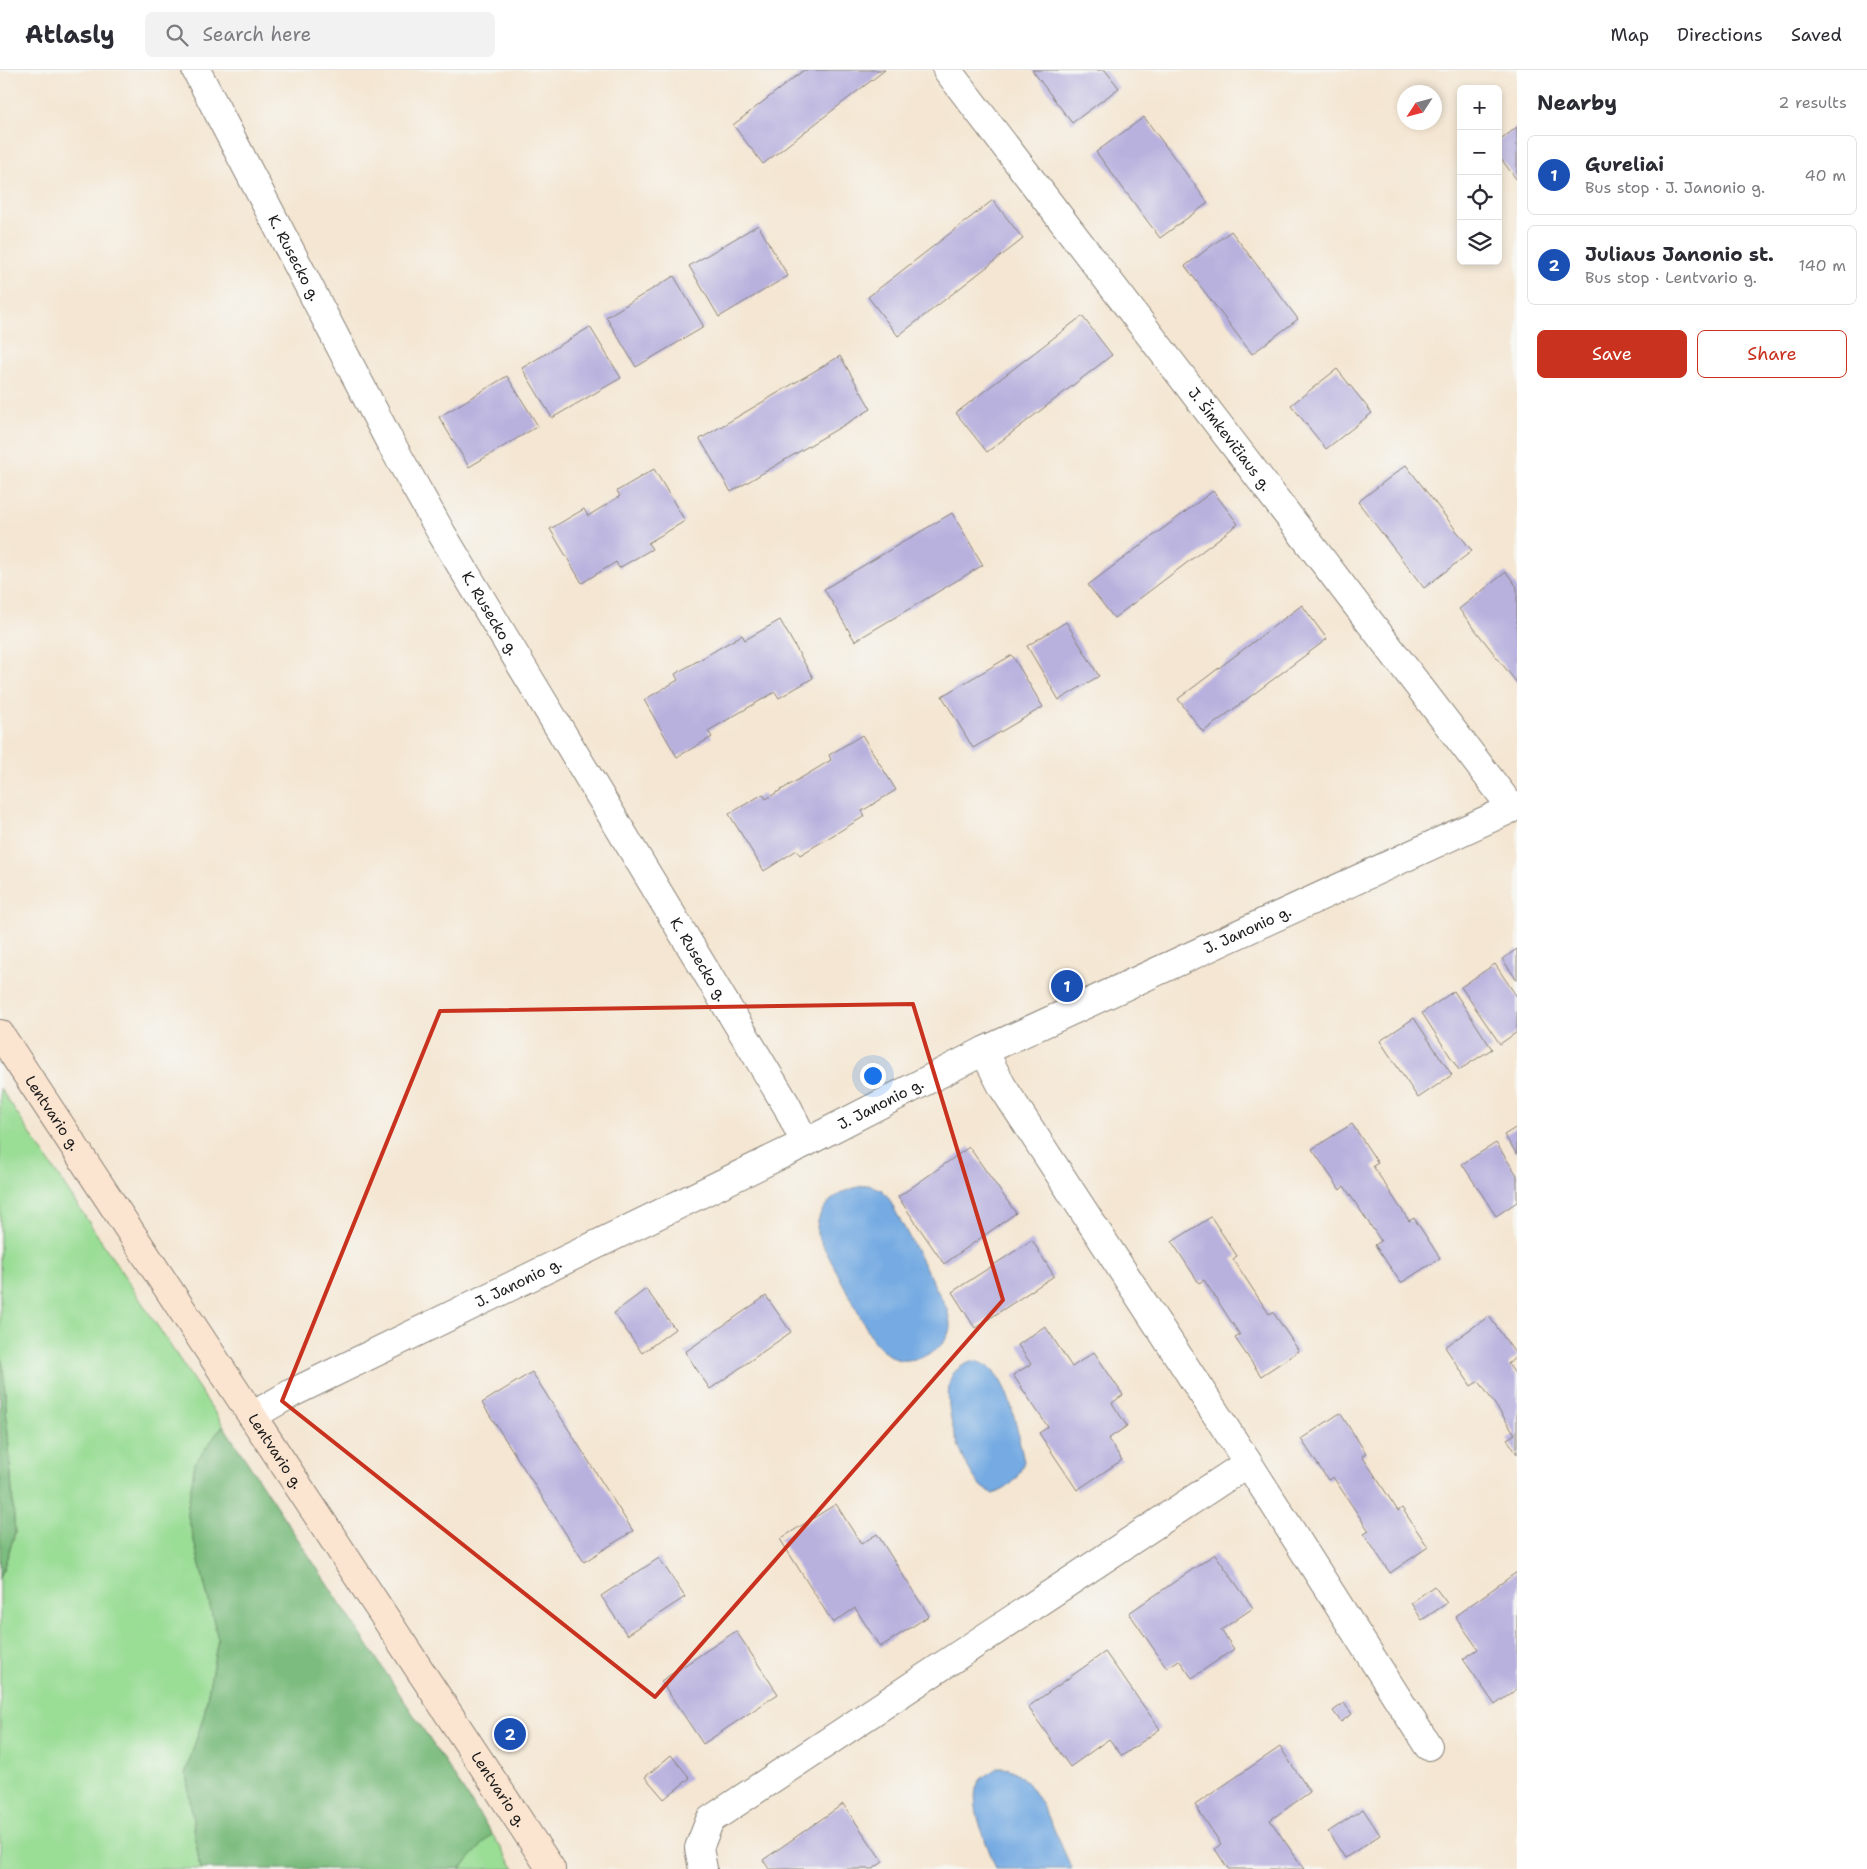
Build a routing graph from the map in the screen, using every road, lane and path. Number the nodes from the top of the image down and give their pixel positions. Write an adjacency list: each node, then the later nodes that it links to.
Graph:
1 (196, 70): 6 (street, K. Rusecko g.)
2 (947, 70): 3 (street, J. Šimkevičiaus g.)
3 (1515, 807): 5 (street, J. Janonio g.)
4 (0, 1034): 7 (main road, Lentvario g.)
5 (984, 1051): 6 (street, J. Janonio g.); 8 (street)
6 (805, 1143): 7 (street, J. Janonio g.)
7 (252, 1416): 10 (main road, Lentvario g.)
8 (1248, 1463): 9 (street); 11 (street)
9 (1428, 1746)
10 (551, 1869)
11 (703, 1869)

